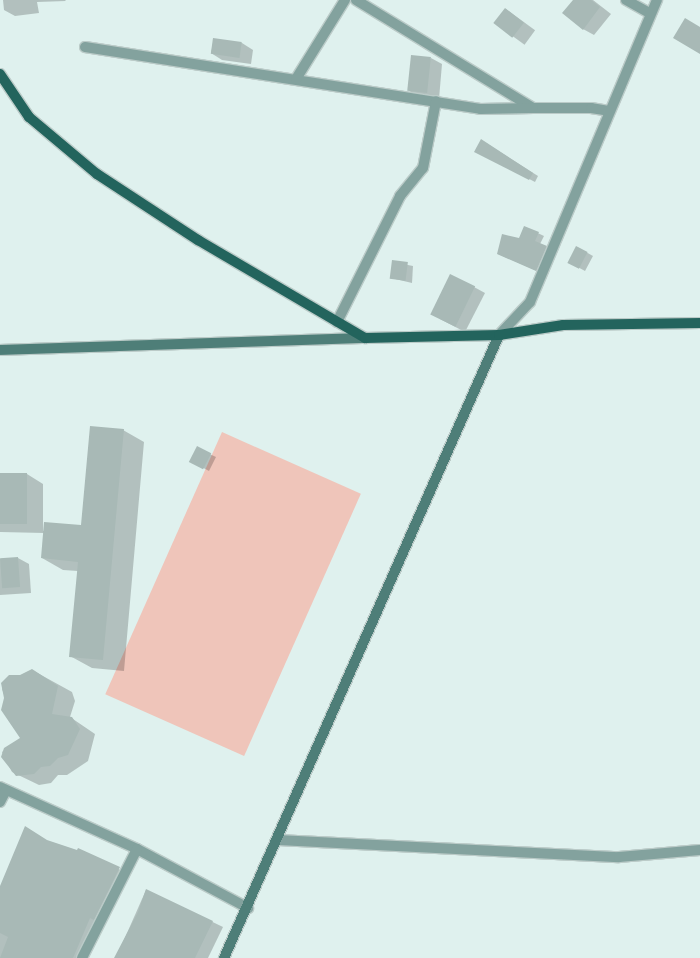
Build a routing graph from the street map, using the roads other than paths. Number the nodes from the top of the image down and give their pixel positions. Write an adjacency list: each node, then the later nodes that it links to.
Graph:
1 (345, 0): 8 (street)
2 (356, 0): 10 (street)
3 (626, 0): 5 (street)
4 (657, 0): 5 (street)
5 (649, 13): 11 (street)
6 (85, 47): 8 (street)
7 (0, 74): 12 (main road)
8 (296, 79): 9 (street)
9 (436, 101): 10 (street); 12 (street)
10 (533, 108): 11 (street)
11 (609, 111): 14 (street)
12 (337, 322): 15 (main road)
13 (700, 322): 14 (main road)
14 (499, 335): 15 (main road); 19 (street)
15 (365, 338): 16 (street)
16 (0, 350)
17 (3, 788): 18 (street); 20 (street)
18 (0, 802)
19 (278, 840): 21 (street); 22 (street)
20 (137, 849): 22 (street); 23 (street)
21 (700, 850)
22 (248, 908): 24 (street)
23 (82, 958)
24 (224, 958)

